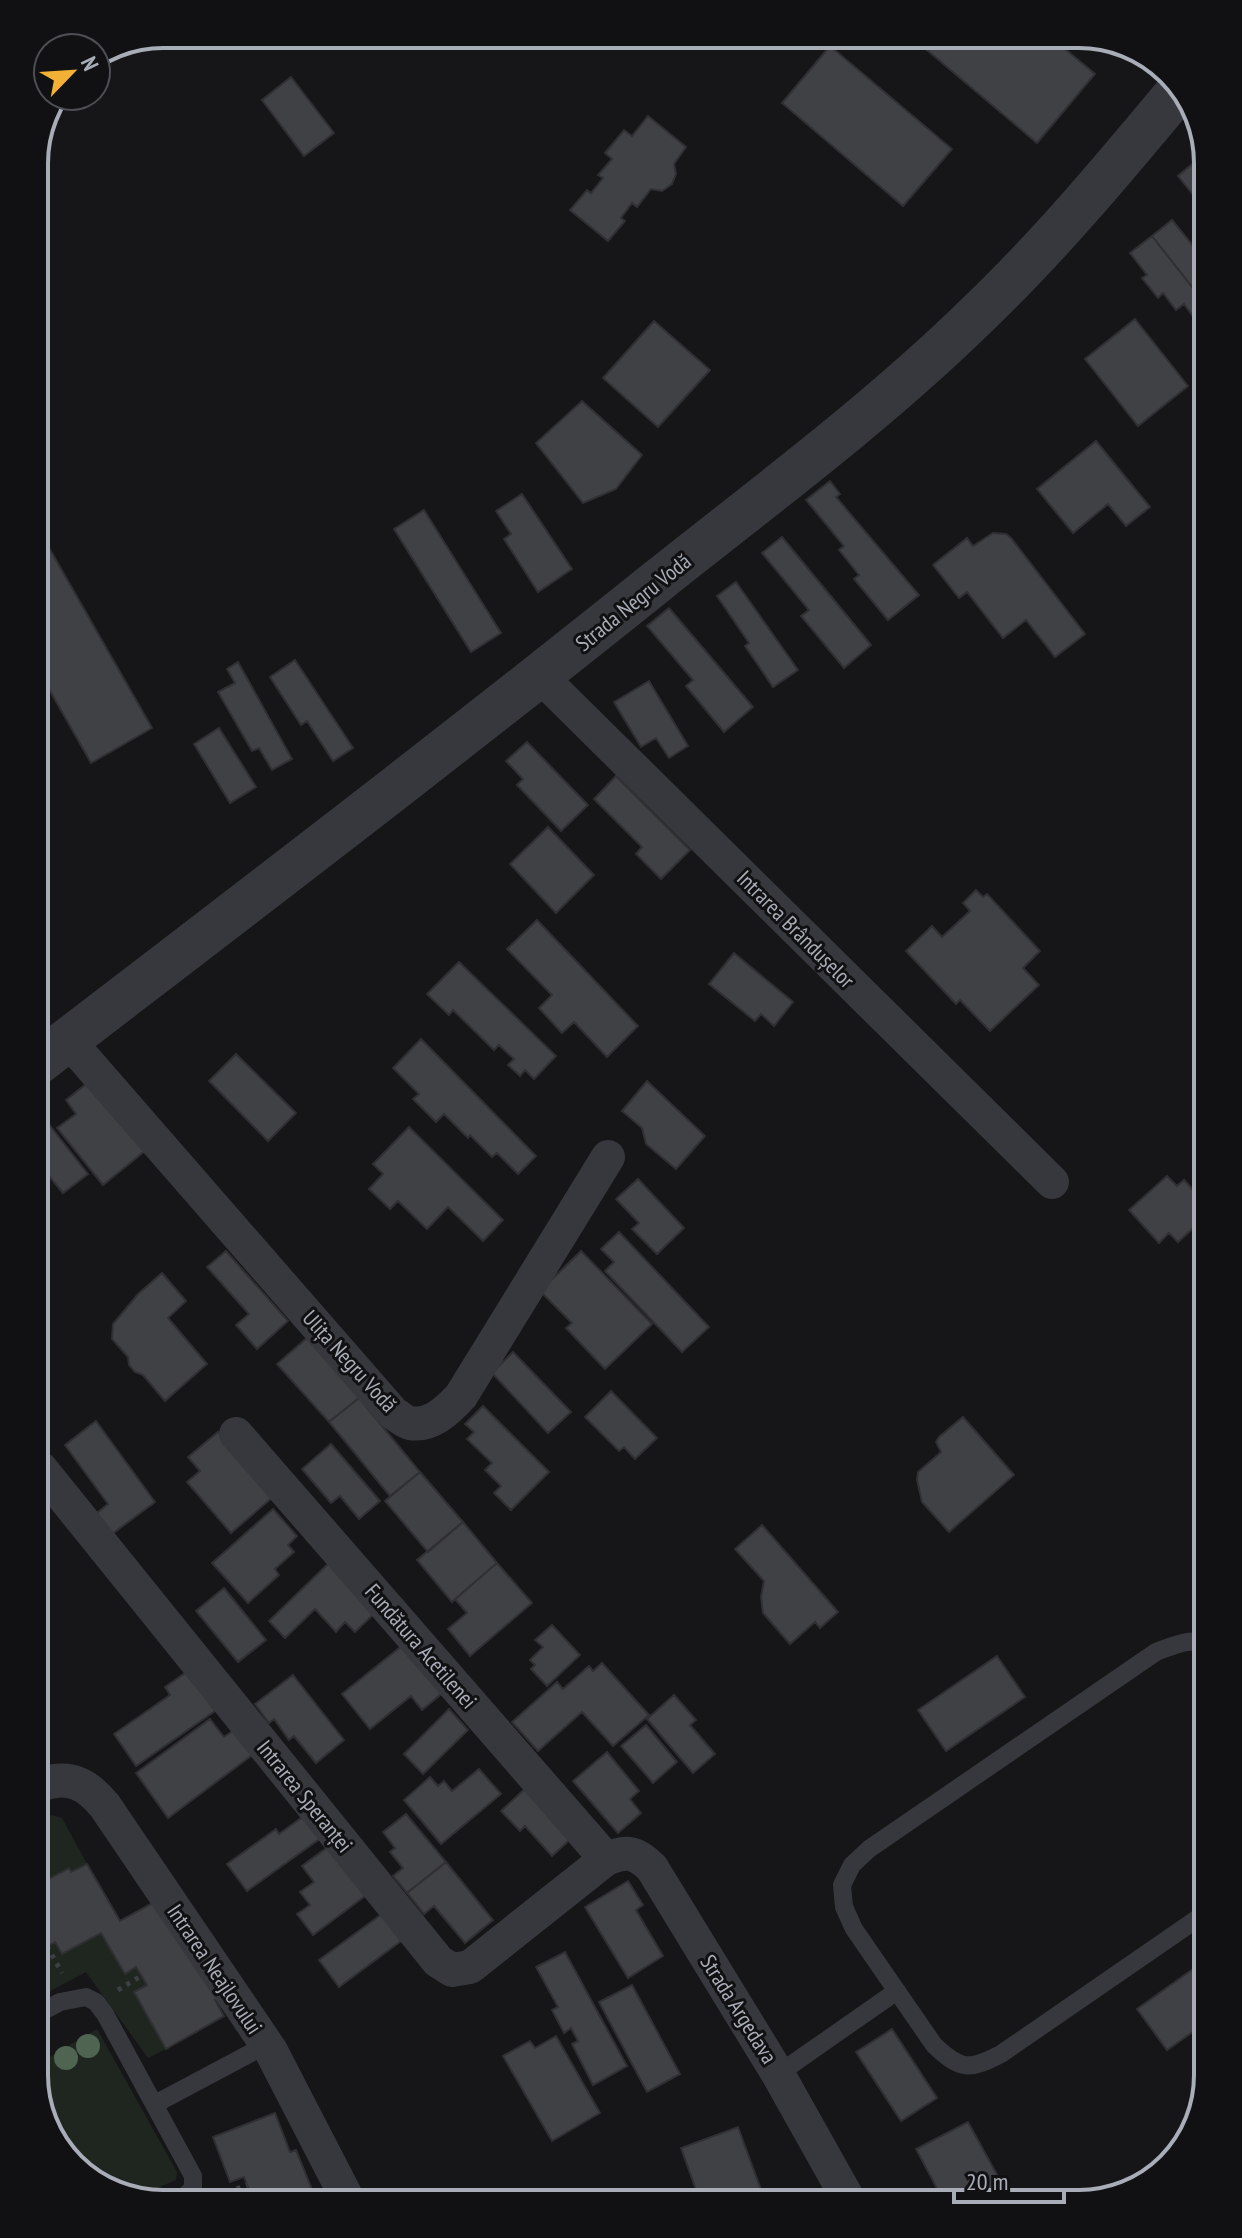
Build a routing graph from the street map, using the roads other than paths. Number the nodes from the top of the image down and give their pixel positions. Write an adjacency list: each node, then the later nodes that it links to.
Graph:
1 (1173, 97): 2 (street, Strada Negru Vodă)
2 (540, 676): 3 (street, Strada Negru Vodă); 5 (street, Intrarea Brândușelor)
3 (54, 1051): 4 (street, Ulița Negru Vodă)
4 (608, 1157)
5 (1052, 1182)
6 (236, 1434): 10 (street, Fundătura Acetilenei)
7 (48, 1478): 10 (street, Intrarea Speranței)
8 (1194, 1642): 12 (lane)
9 (48, 1782): 14 (street, Intrarea Neajlovului)
10 (606, 1859): 15 (street, Strada Argedava)
11 (1194, 1921): 12 (lane)
12 (897, 1991): 15 (lane)
13 (48, 2008): 16 (lane)
14 (266, 2045): 16 (lane); 18 (street, Intrarea Neajlovului)
15 (778, 2074): 19 (street, Strada Argedava)
16 (155, 2104): 17 (lane)
17 (191, 2190)
18 (343, 2190)
19 (843, 2190)

